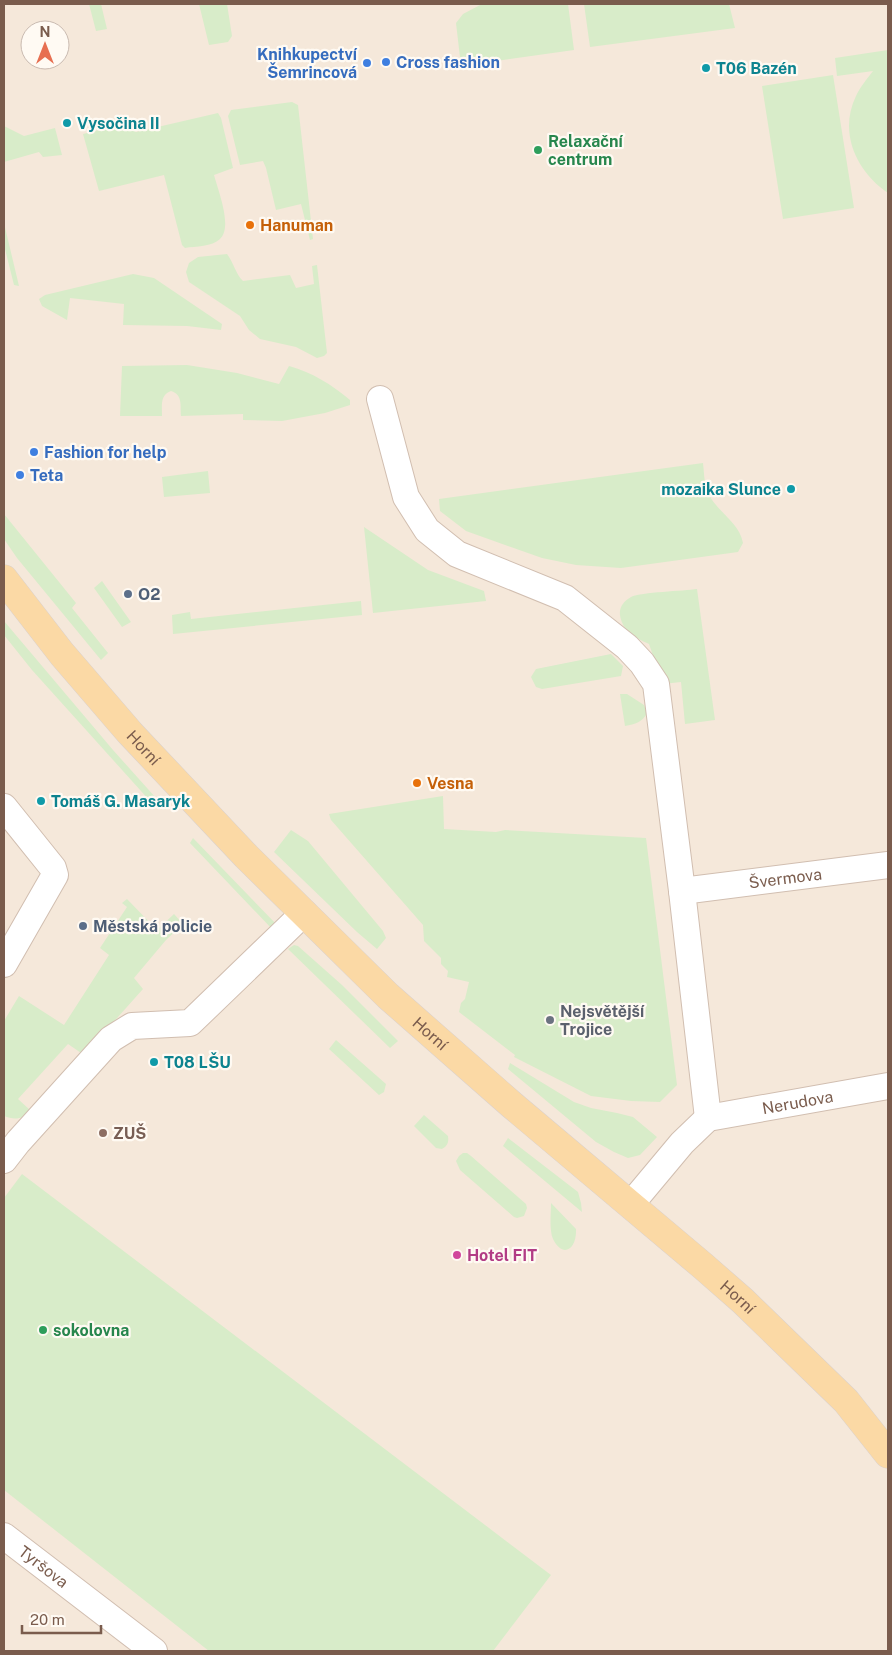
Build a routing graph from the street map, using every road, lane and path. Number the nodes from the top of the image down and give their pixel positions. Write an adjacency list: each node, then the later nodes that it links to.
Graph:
1 (380, 399): 5 (street)
2 (4, 579): 6 (main road, Horní)
3 (4, 807): 7 (street)
4 (888, 865): 5 (street, Švermova)
5 (682, 891): 9 (street)
6 (304, 913): 10 (street); 11 (main road, Horní)
7 (4, 964)
8 (888, 1086): 9 (street, Nerudova)
9 (708, 1118): 11 (street)
10 (8, 1145)
11 (630, 1204): 12 (main road, Horní)
12 (888, 1454)
13 (4, 1536): 14 (street, Tyršova)
14 (154, 1651)

